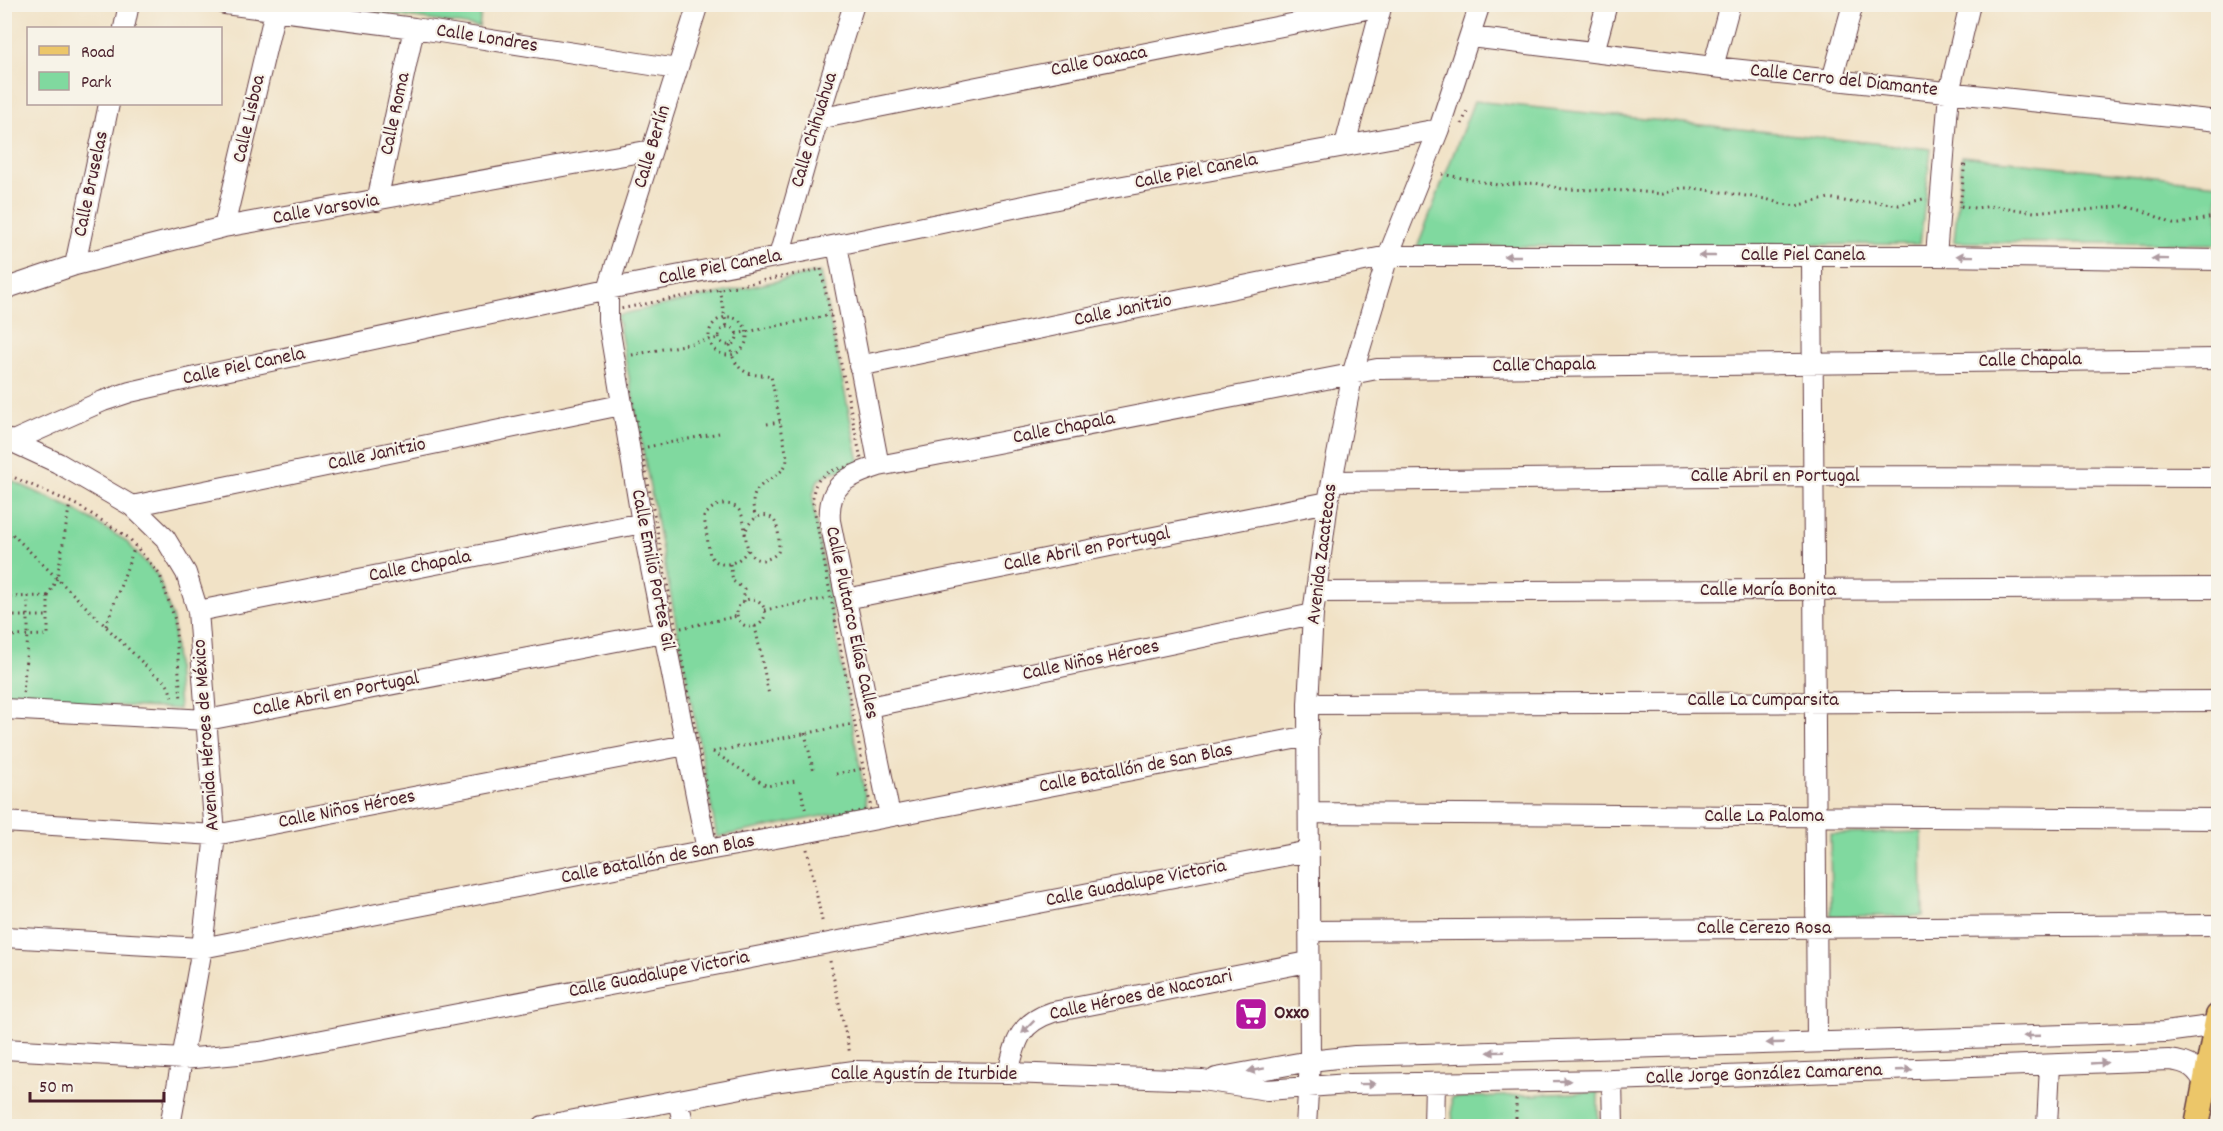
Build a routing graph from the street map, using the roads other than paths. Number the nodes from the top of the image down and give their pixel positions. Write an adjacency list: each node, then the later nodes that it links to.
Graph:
1 (129, 4): 12 (street)
2 (225, 4): 11 (street, Calle Londres)
3 (698, 4): 17 (street, Calle Berlín)
4 (854, 4): 21 (street, Calle Chihuahua)
5 (1480, 4): 14 (street, Avenida Zacatecas)
6 (1607, 4): 15 (street)
7 (1730, 4): 16 (street)
8 (1853, 4): 18 (street)
9 (1970, 4): 19 (street)
10 (1382, 5): 21 (street, Calle Oaxaca); 24 (street)
11 (275, 11): 13 (street, Calle Londres); 27 (street, Calle Lisboa)
12 (124, 27)
13 (414, 28): 17 (street, Calle Londres); 26 (street, Calle Roma)
14 (1471, 37): 15 (street, Calle Cerro del Diamante); 23 (street, Avenida Zacatecas)
15 (1594, 52): 16 (street, Calle Cerro del Diamante)
16 (1713, 67): 18 (street, Calle Cerro del Diamante)
17 (677, 69): 25 (street, Calle Berlín)
18 (1833, 80): 19 (street, Calle Cerro del Diamante)
19 (1949, 93): 22 (street, Calle Cerro del Diamante); 31 (street)
20 (109, 105): 34 (street, Calle Bruselas)
21 (818, 119): 29 (street, Calle Chihuahua)
22 (2218, 121)
23 (1439, 129): 24 (street, Calle Piel Canela); 30 (street, Avenida Zacatecas)
24 (1345, 144): 28 (street, Calle Piel Canela)
25 (652, 150): 26 (street, Calle Varsovia); 36 (street, Calle Berlín)
26 (377, 201): 27 (street, Calle Varsovia)
27 (224, 227): 34 (street, Calle Varsovia)
28 (837, 245): 29 (street, Calle Piel Canela); 39 (street)
29 (779, 256): 36 (street, Calle Piel Canela)
30 (1388, 256): 32 (street, Calle Piel Canela, one-way to 30); 39 (street, Calle Janitzio); 40 (street, Avenida Zacatecas)
31 (1936, 256): 32 (street, Calle Piel Canela); 33 (street, Calle Piel Canela, one-way to 31)
32 (1812, 257): 38 (street)
33 (2218, 260)
34 (75, 265): 35 (street, Calle Varsovia)
35 (4, 289)
36 (609, 289): 41 (street, Calle Emilio Portes Gil); 42 (street, Calle Piel Canela)
37 (2218, 359): 38 (street, Calle Chapala)
38 (1814, 364): 40 (street, Calle Chapala); 44 (street)
39 (859, 366): 43 (street)
40 (1353, 372): 43 (street, Calle Chapala); 46 (street, Avenida Zacatecas)
41 (621, 405): 48 (street, Calle Janitzio); 49 (street, Calle Emilio Portes Gil)
42 (8, 440): 48 (street, Avenida Héroes de México)
43 (879, 466): 53 (street, Calle Plutarco Elías Calles)
44 (1814, 476): 45 (street, Calle Abril en Portugal); 46 (street, Calle Abril en Portugal); 51 (street)
45 (2218, 477)
46 (1332, 481): 47 (street, Avenida Zacatecas)
47 (1328, 502): 52 (street, Avenida Zacatecas); 53 (street, Calle Abril en Portugal)
48 (132, 507): 54 (street, Avenida Héroes de México)
49 (642, 523): 54 (street, Calle Chapala); 56 (street, Calle Emilio Portes Gil)
50 (2218, 588): 51 (street, Calle María Bonita)
51 (1814, 591): 52 (street, Calle María Bonita); 57 (street)
52 (1317, 592): 55 (street, Avenida Zacatecas)
53 (838, 598): 60 (street, Calle Plutarco Elías Calles)
54 (198, 611): 62 (street, Avenida Héroes de México)
55 (1313, 614): 59 (street, Avenida Zacatecas); 60 (street, Calle Niños Héroes)
56 (670, 631): 62 (street, Calle Abril en Portugal); 64 (street, Calle Emilio Portes Gil)
57 (1814, 701): 58 (street, Calle La Cumparsita); 59 (street, Calle La Cumparsita); 67 (street)
58 (2218, 701)
59 (1308, 704): 63 (street, Avenida Zacatecas)
60 (869, 707): 66 (street, Calle Plutarco Elías Calles)
61 (4, 709): 62 (street, Calle Abril en Portugal)
62 (207, 720): 70 (street, Avenida Héroes de México)
63 (1309, 736): 65 (street, Avenida Zacatecas); 66 (street, Calle Batallón de San Blas)
64 (693, 750): 70 (street, Calle Niños Héroes); 71 (street, Calle Emilio Portes Gil)
65 (1310, 813): 67 (street, Calle La Paloma); 72 (street, Avenida Zacatecas)
66 (890, 816): 71 (street, Calle Batallón de San Blas)
67 (1816, 818): 68 (street, Calle La Paloma); 74 (street)
68 (2218, 819)
69 (4, 822): 70 (street, Calle Niños Héroes)
70 (215, 835): 77 (street, Avenida Héroes de México)
71 (707, 850): 77 (street, Calle Batallón de San Blas)
72 (1309, 851): 75 (street, Avenida Zacatecas); 82 (street, Calle Guadalupe Victoria)
73 (2218, 925): 74 (street, Calle Cerezo Rosa)
74 (1818, 929): 75 (street, Calle Cerezo Rosa); 80 (street)
75 (1309, 931): 78 (street, Avenida Zacatecas)
76 (4, 937): 77 (street, Calle Batallón de San Blas)
77 (202, 948): 82 (street, Avenida Héroes de México)
78 (1308, 962): 83 (street, Avenida Zacatecas); 85 (street, Calle Héroes de Nacozari, one-way to 85)
79 (2218, 1022): 80 (street, Calle Jorge González Camarena, one-way to 80); 90 (main road)
80 (1817, 1042): 83 (street, Calle Jorge González Camarena, one-way to 83)
81 (4, 1049): 82 (street, Calle Guadalupe Victoria)
82 (183, 1059): 92 (street, Avenida Héroes de México)
83 (1310, 1061): 86 (street, Calle Agustín de Iturbide, one-way to 86); 89 (street, Avenida Zacatecas)
84 (2050, 1065): 87 (street, Calle Jorge González Camarena, one-way to 84); 90 (street, Calle Jorge González Camarena, one-way to 90); 98 (street)
85 (1008, 1073): 86 (street, Calle Agustín de Iturbide); 91 (street, Calle Agustín de Iturbide)
86 (1202, 1080): 89 (street, Calle Agustín de Iturbide)
87 (1612, 1080): 88 (street, Calle Jorge González Camarena, one-way to 87); 97 (street)
88 (1435, 1083): 89 (street, Calle Jorge González Camarena, one-way to 88); 96 (street)
89 (1309, 1086): 95 (street, Avenida Zacatecas)
90 (2206, 1086): 99 (main road)
91 (678, 1101): 93 (street, Calle Agustín de Iturbide); 94 (street)
92 (170, 1126)
93 (543, 1126)
94 (684, 1126)
95 (1306, 1126)
96 (1434, 1126)
97 (1613, 1126)
98 (2047, 1126)
99 (2197, 1126)

